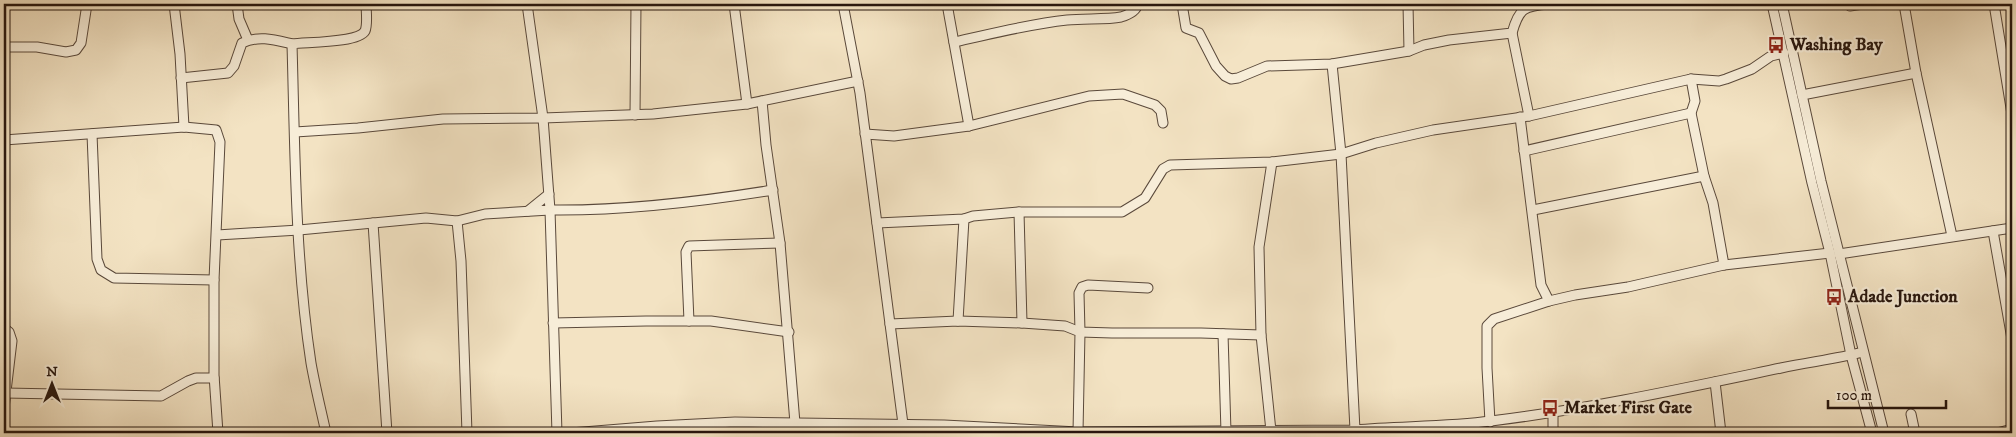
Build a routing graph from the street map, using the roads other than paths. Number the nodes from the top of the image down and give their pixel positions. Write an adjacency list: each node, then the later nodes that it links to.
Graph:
1 (87, 4): 26 (street)
2 (174, 4): 31 (street)
3 (237, 4): 23 (street)
4 (366, 4): 25 (street)
5 (527, 4): 41 (street)
6 (636, 4): 39 (street)
7 (734, 4): 36 (street)
8 (843, 4): 33 (street)
9 (947, 4): 24 (street)
10 (1138, 4): 24 (street)
11 (1182, 4): 29 (street)
12 (1408, 4): 27 (street)
13 (1549, 4): 22 (street)
14 (1578, 4): 15 (street)
15 (1593, 4)
16 (1772, 4): 28 (street)
17 (1782, 4): 34 (street)
18 (1863, 4): 21 (street)
19 (1904, 4): 30 (street)
20 (1994, 4): 38 (street)
21 (1850, 6)
22 (1512, 33): 27 (street); 40 (street)
23 (248, 40): 25 (street); 31 (street)
24 (954, 42): 43 (street)
25 (292, 44): 45 (street)
26 (4, 47)
27 (1409, 51): 29 (street)
28 (1784, 53): 32 (street); 69 (street)
29 (1332, 64): 50 (street)
30 (1916, 73): 34 (street); 67 (street)
31 (181, 78): 44 (street)
32 (1691, 79): 37 (street); 40 (street)
33 (858, 80): 35 (street); 47 (street)
34 (1802, 95): 69 (street)
35 (762, 101): 36 (street); 53 (street)
36 (747, 104): 39 (street)
37 (1691, 113): 49 (street); 52 (street)
38 (2012, 114)
39 (635, 115): 41 (street)
40 (1525, 116): 49 (street); 50 (street)
41 (543, 118): 45 (street); 54 (street)
42 (1163, 123): 43 (street)
43 (969, 126): 47 (street)
44 (184, 127): 46 (street); 66 (street)
45 (295, 132): 64 (street)
46 (92, 134): 48 (street); 71 (street)
47 (865, 134): 62 (street)
48 (4, 140)
49 (1524, 151): 56 (street)
50 (1341, 154): 51 (street); 98 (street)
51 (1272, 162): 58 (street); 83 (street)
52 (1704, 176): 56 (street); 70 (street)
53 (773, 190): 55 (street); 68 (street)
54 (549, 194): 55 (street); 57 (street)
55 (550, 210): 57 (street); 76 (street)
56 (1533, 210): 73 (street)
57 (528, 211): 60 (street)
58 (1019, 212): 59 (street); 78 (street)
59 (964, 219): 62 (street); 75 (street)
60 (457, 221): 61 (street); 108 (street)
61 (372, 223): 64 (street); 107 (street)
62 (877, 223): 77 (street)
63 (2012, 228): 65 (street)
64 (299, 230): 66 (street); 106 (street)
65 (1993, 231): 67 (street); 84 (street)
66 (217, 235): 71 (street)
67 (1952, 236): 69 (street)
68 (780, 243): 74 (street); 80 (street)
69 (1834, 254): 70 (street); 85 (street); 86 (street)
70 (1724, 265): 73 (street)
71 (214, 280): 87 (street)
72 (1148, 288): 81 (street)
73 (1549, 301): 94 (street)
74 (689, 321): 76 (street); 80 (street)
75 (958, 321): 77 (street); 78 (street)
76 (553, 323): 109 (street)
77 (890, 324): 96 (street)
78 (1022, 324): 81 (street)
79 (4, 328): 89 (street)
80 (789, 332): 95 (street)
81 (1080, 332): 82 (street); 102 (street)
82 (1223, 334): 83 (street); 103 (street)
83 (1261, 335): 100 (street)
84 (2012, 339)
85 (1863, 352): 86 (street); 115 (street)
86 (1851, 355): 88 (street); 114 (street)
87 (214, 378): 89 (street); 105 (street)
88 (1715, 382): 91 (street); 113 (street)
89 (6, 393): 90 (street)
90 (4, 408)
91 (1553, 412): 94 (street); 112 (street)
92 (1911, 414): 116 (street)
93 (735, 422): 95 (street); 110 (street); 111 (street)
94 (1490, 422): 99 (street)
95 (795, 423): 96 (street)
96 (903, 424): 97 (street)
97 (944, 429): 101 (street)
98 (1355, 430): 99 (street); 100 (street)
99 (1389, 430)
100 (1271, 431): 104 (street)
101 (1028, 432): 102 (street)
102 (1078, 432): 103 (street)
103 (1226, 432): 104 (street)
104 (1248, 432)
105 (218, 433)
106 (326, 433)
107 (387, 433)
108 (467, 433)
109 (557, 433)
110 (573, 433)
111 (735, 433)
112 (1553, 433)
113 (1721, 433)
114 (1872, 433)
115 (1884, 433)
116 (1915, 433)

